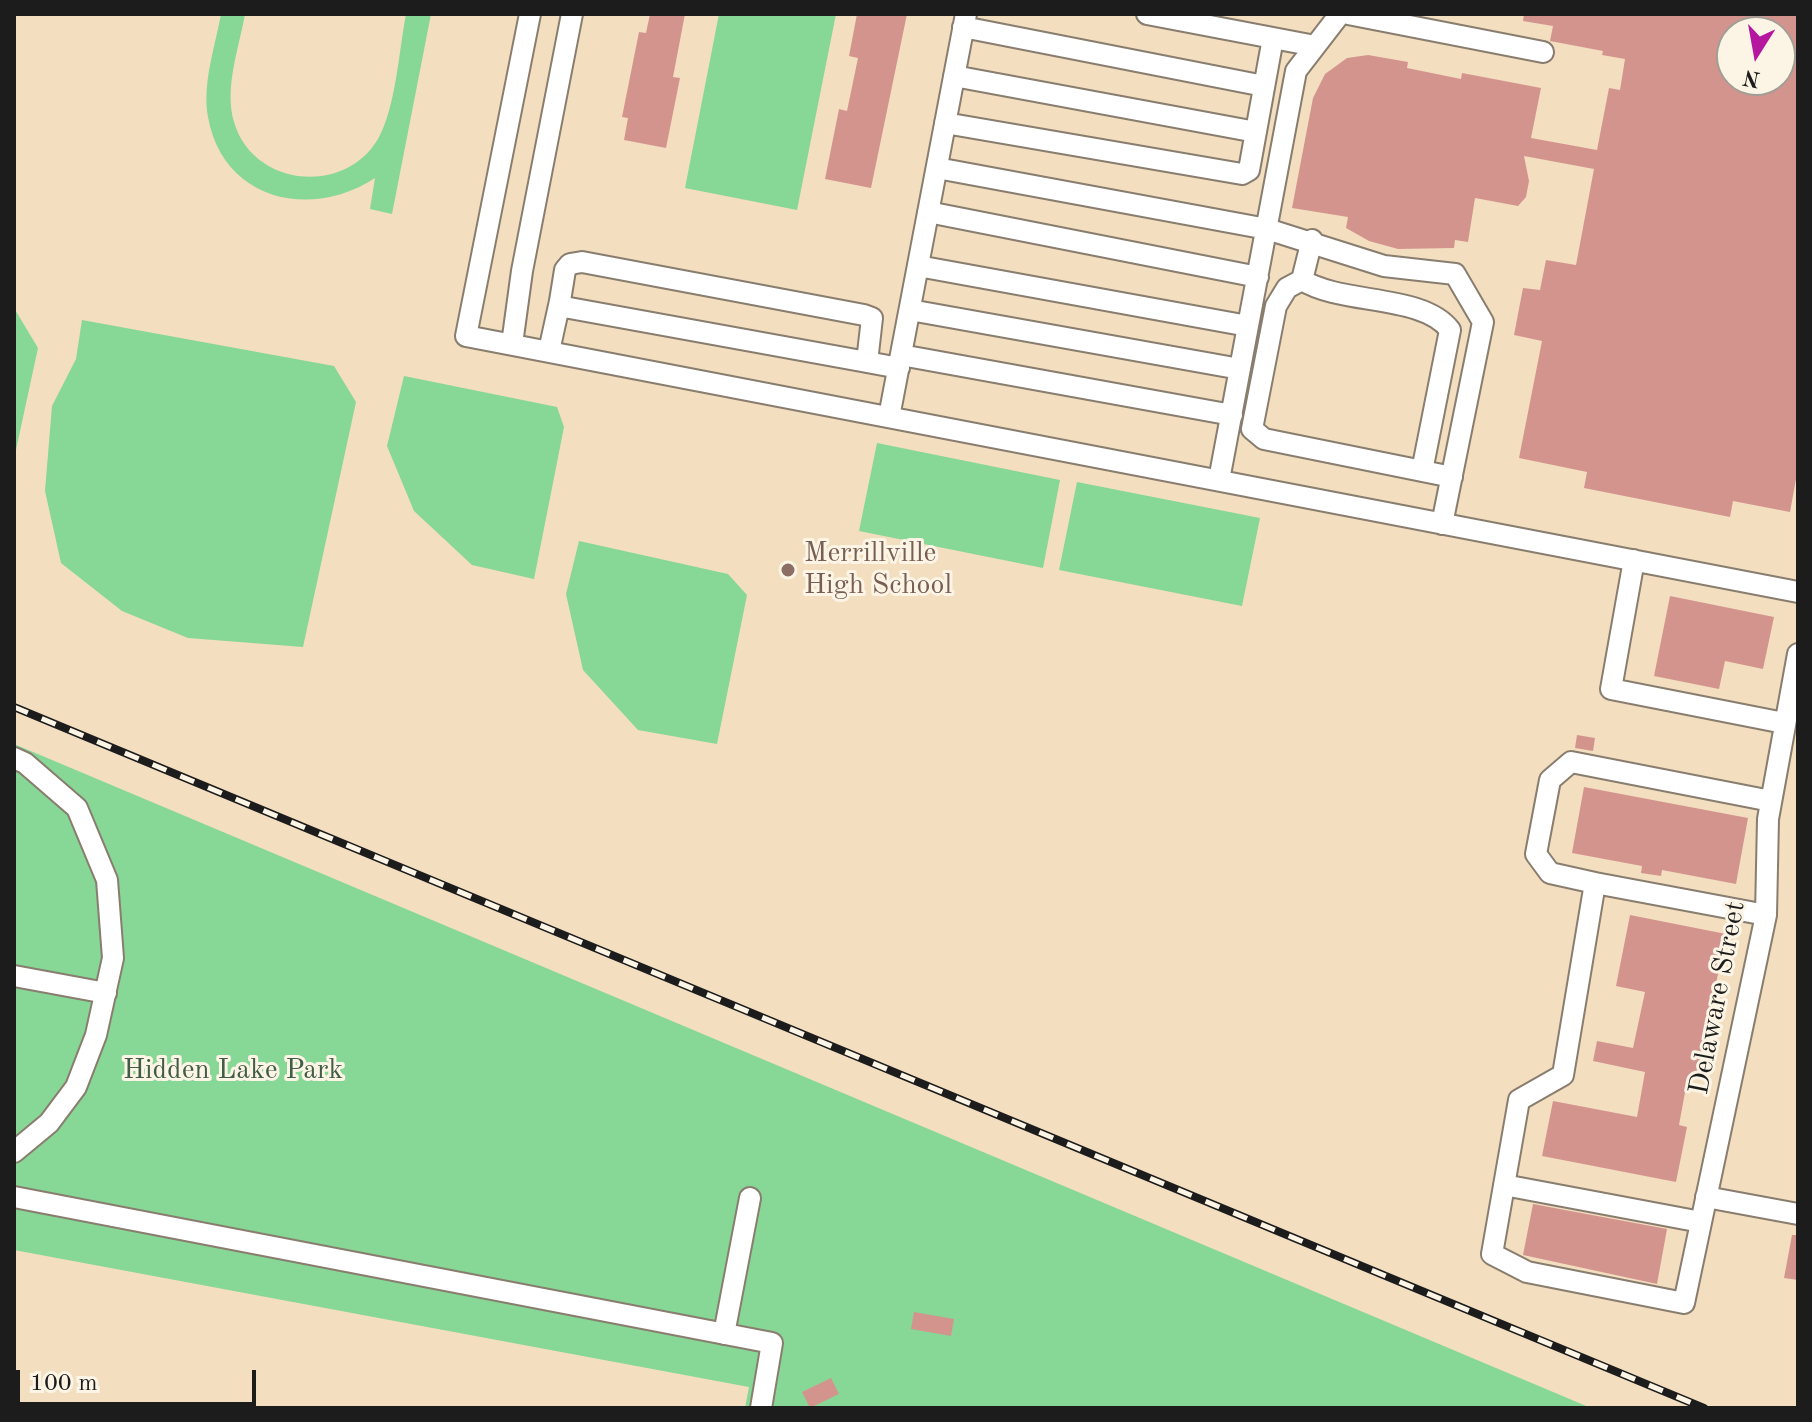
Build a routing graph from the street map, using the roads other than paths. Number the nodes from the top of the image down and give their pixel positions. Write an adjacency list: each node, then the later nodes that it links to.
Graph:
1 (530, 14): 24 (street)
2 (572, 14): 24 (street)
3 (1147, 14): 7 (street)
4 (1340, 14): 8 (street)
5 (1348, 14): 9 (street)
6 (965, 20): 10 (street); 11 (street)
7 (1273, 38): 8 (street); 11 (street)
8 (1315, 46): 16 (street)
9 (1543, 52)
10 (954, 76): 12 (street); 13 (street)
11 (1264, 86): 13 (street)
12 (945, 123): 13 (street); 14 (street)
13 (1256, 132)
14 (937, 168): 15 (street); 16 (street)
15 (928, 212): 18 (street); 19 (street)
16 (1267, 229): 17 (street); 19 (street)
17 (1312, 240): 20 (street); 33 (street)
18 (918, 266): 22 (street); 23 (street)
19 (1258, 277): 23 (street)
20 (1302, 280): 31 (street); 32 (street)
21 (560, 301): 25 (street); 27 (street); 27 (street)
22 (910, 310): 26 (street); 28 (street)
23 (1248, 326): 28 (street)
24 (512, 344): 25 (street)
25 (549, 351): 29 (street)
26 (900, 361): 27 (street); 29 (street); 30 (street)
27 (867, 362)
28 (1240, 369): 30 (street)
29 (889, 417): 34 (street)
30 (1230, 423): 31 (street); 34 (street)
31 (1256, 435): 32 (street)
32 (1422, 471): 33 (street)
33 (1452, 477): 35 (street)
34 (1219, 480): 35 (street)
35 (1442, 524): 36 (street)
36 (1634, 560): 37 (street); 39 (street)
37 (1798, 592)
38 (1798, 654): 39 (street, Delaware Street)
39 (1784, 723): 40 (street, Delaware Street)
40 (1789, 750): 42 (street, Delaware Street)
41 (14, 758): 46 (street)
42 (1771, 801): 43 (street); 44 (street, Delaware Street)
43 (1595, 883): 44 (street); 48 (street)
44 (1766, 915): 50 (street, Delaware Street)
45 (14, 976): 46 (street)
46 (106, 993): 47 (street)
47 (14, 1152)
48 (1504, 1185): 53 (street); 53 (street, Delaware Street)
49 (14, 1197): 54 (street)
50 (1706, 1197): 52 (street); 53 (street, Delaware Street)
51 (750, 1198): 54 (street)
52 (1798, 1214)
53 (1701, 1222)
54 (724, 1334): 55 (street)
55 (761, 1408)

